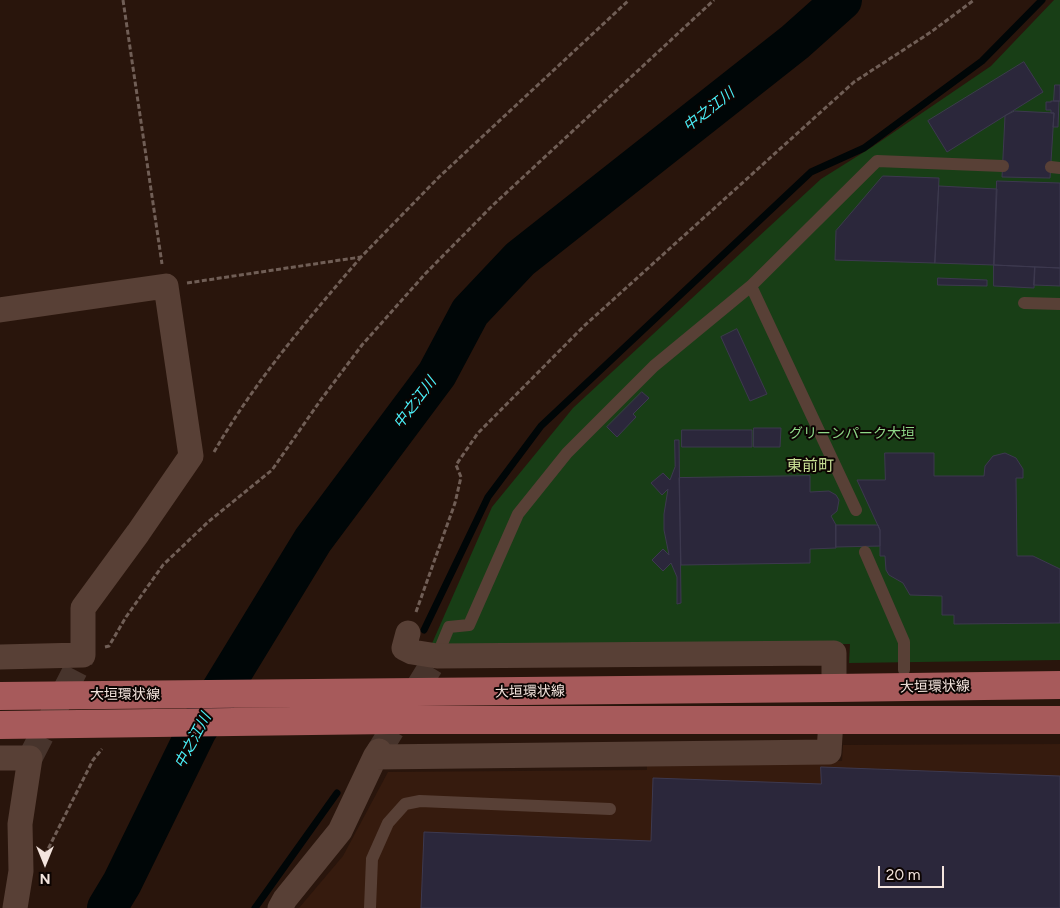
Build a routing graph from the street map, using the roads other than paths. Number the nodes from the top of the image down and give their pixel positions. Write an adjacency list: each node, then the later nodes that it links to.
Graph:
1 (1003, 166): 2 (lane)
2 (751, 286): 6 (lane); 9 (lane)
3 (1024, 303): 4 (lane)
4 (1060, 304)
5 (0, 310): 10 (street)
6 (856, 510)
7 (865, 552): 11 (lane)
8 (408, 633): 9 (street)
9 (437, 656): 13 (street)
10 (0, 657)
11 (904, 670)
12 (1060, 685): 13 (main road, 大垣環状線)
13 (834, 688): 14 (main road, 大垣環状線)
14 (0, 696)
15 (831, 720): 16 (main road, 大垣環状線); 17 (main road, 大垣環状線); 21 (street)
16 (1060, 720)
17 (0, 725)
18 (0, 758): 20 (street)
19 (610, 809): 22 (lane)
20 (15, 908)
21 (280, 908)
22 (370, 908)

